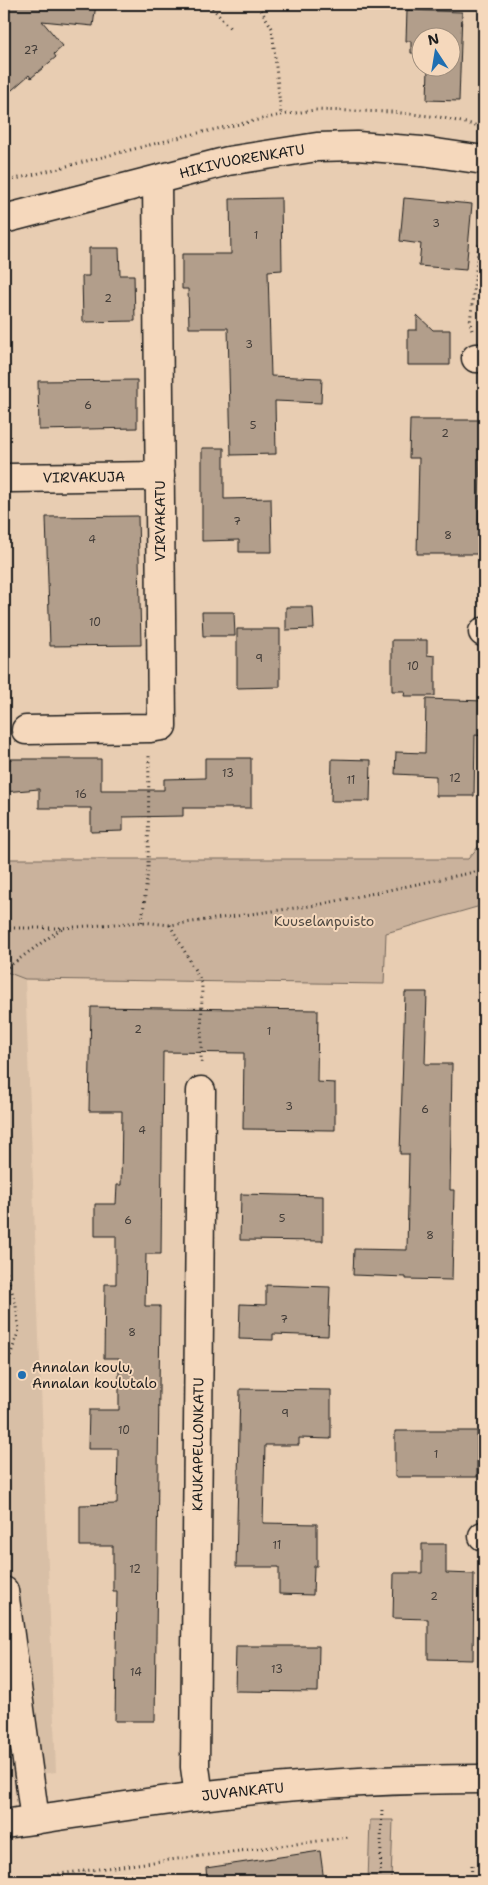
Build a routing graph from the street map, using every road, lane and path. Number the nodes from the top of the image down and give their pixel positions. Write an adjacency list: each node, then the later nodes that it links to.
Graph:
1 (209, 4): 3 (path)
2 (261, 10): 4 (path)
3 (230, 28)
4 (281, 115)
5 (484, 160): 6 (street, HIKIVUORENKATU)
6 (157, 180): 7 (street, HIKIVUORENKATU); 10 (street, VIRVAKATU)
7 (4, 219)
8 (479, 242): 9 (path)
9 (480, 358)
10 (160, 476): 11 (street, VIRVAKUJA); 12 (street, VIRVAKATU)
11 (9, 478)
12 (150, 728): 13 (street); 15 (path)
13 (26, 730)
14 (484, 870): 16 (path)
15 (142, 922): 16 (path); 18 (path)
16 (170, 924): 20 (path)
17 (4, 928): 18 (path)
18 (62, 928): 19 (path)
19 (4, 970)
20 (201, 1091): 25 (street, KAUKAPELLONKATU)
21 (4, 1264): 22 (path)
22 (4, 1366)
23 (4, 1591): 27 (street)
24 (484, 1779): 25 (street, JUVANKATU)
25 (199, 1796): 27 (street, JUVANKATU)
26 (382, 1803): 34 (path)
27 (36, 1820): 28 (street, JUVANKATU)
28 (4, 1824)
29 (350, 1837): 31 (path)
30 (472, 1865): 35 (path)
31 (84, 1871): 32 (path); 33 (path)
32 (4, 1881)
33 (85, 1881)
34 (380, 1881)
35 (471, 1881)

